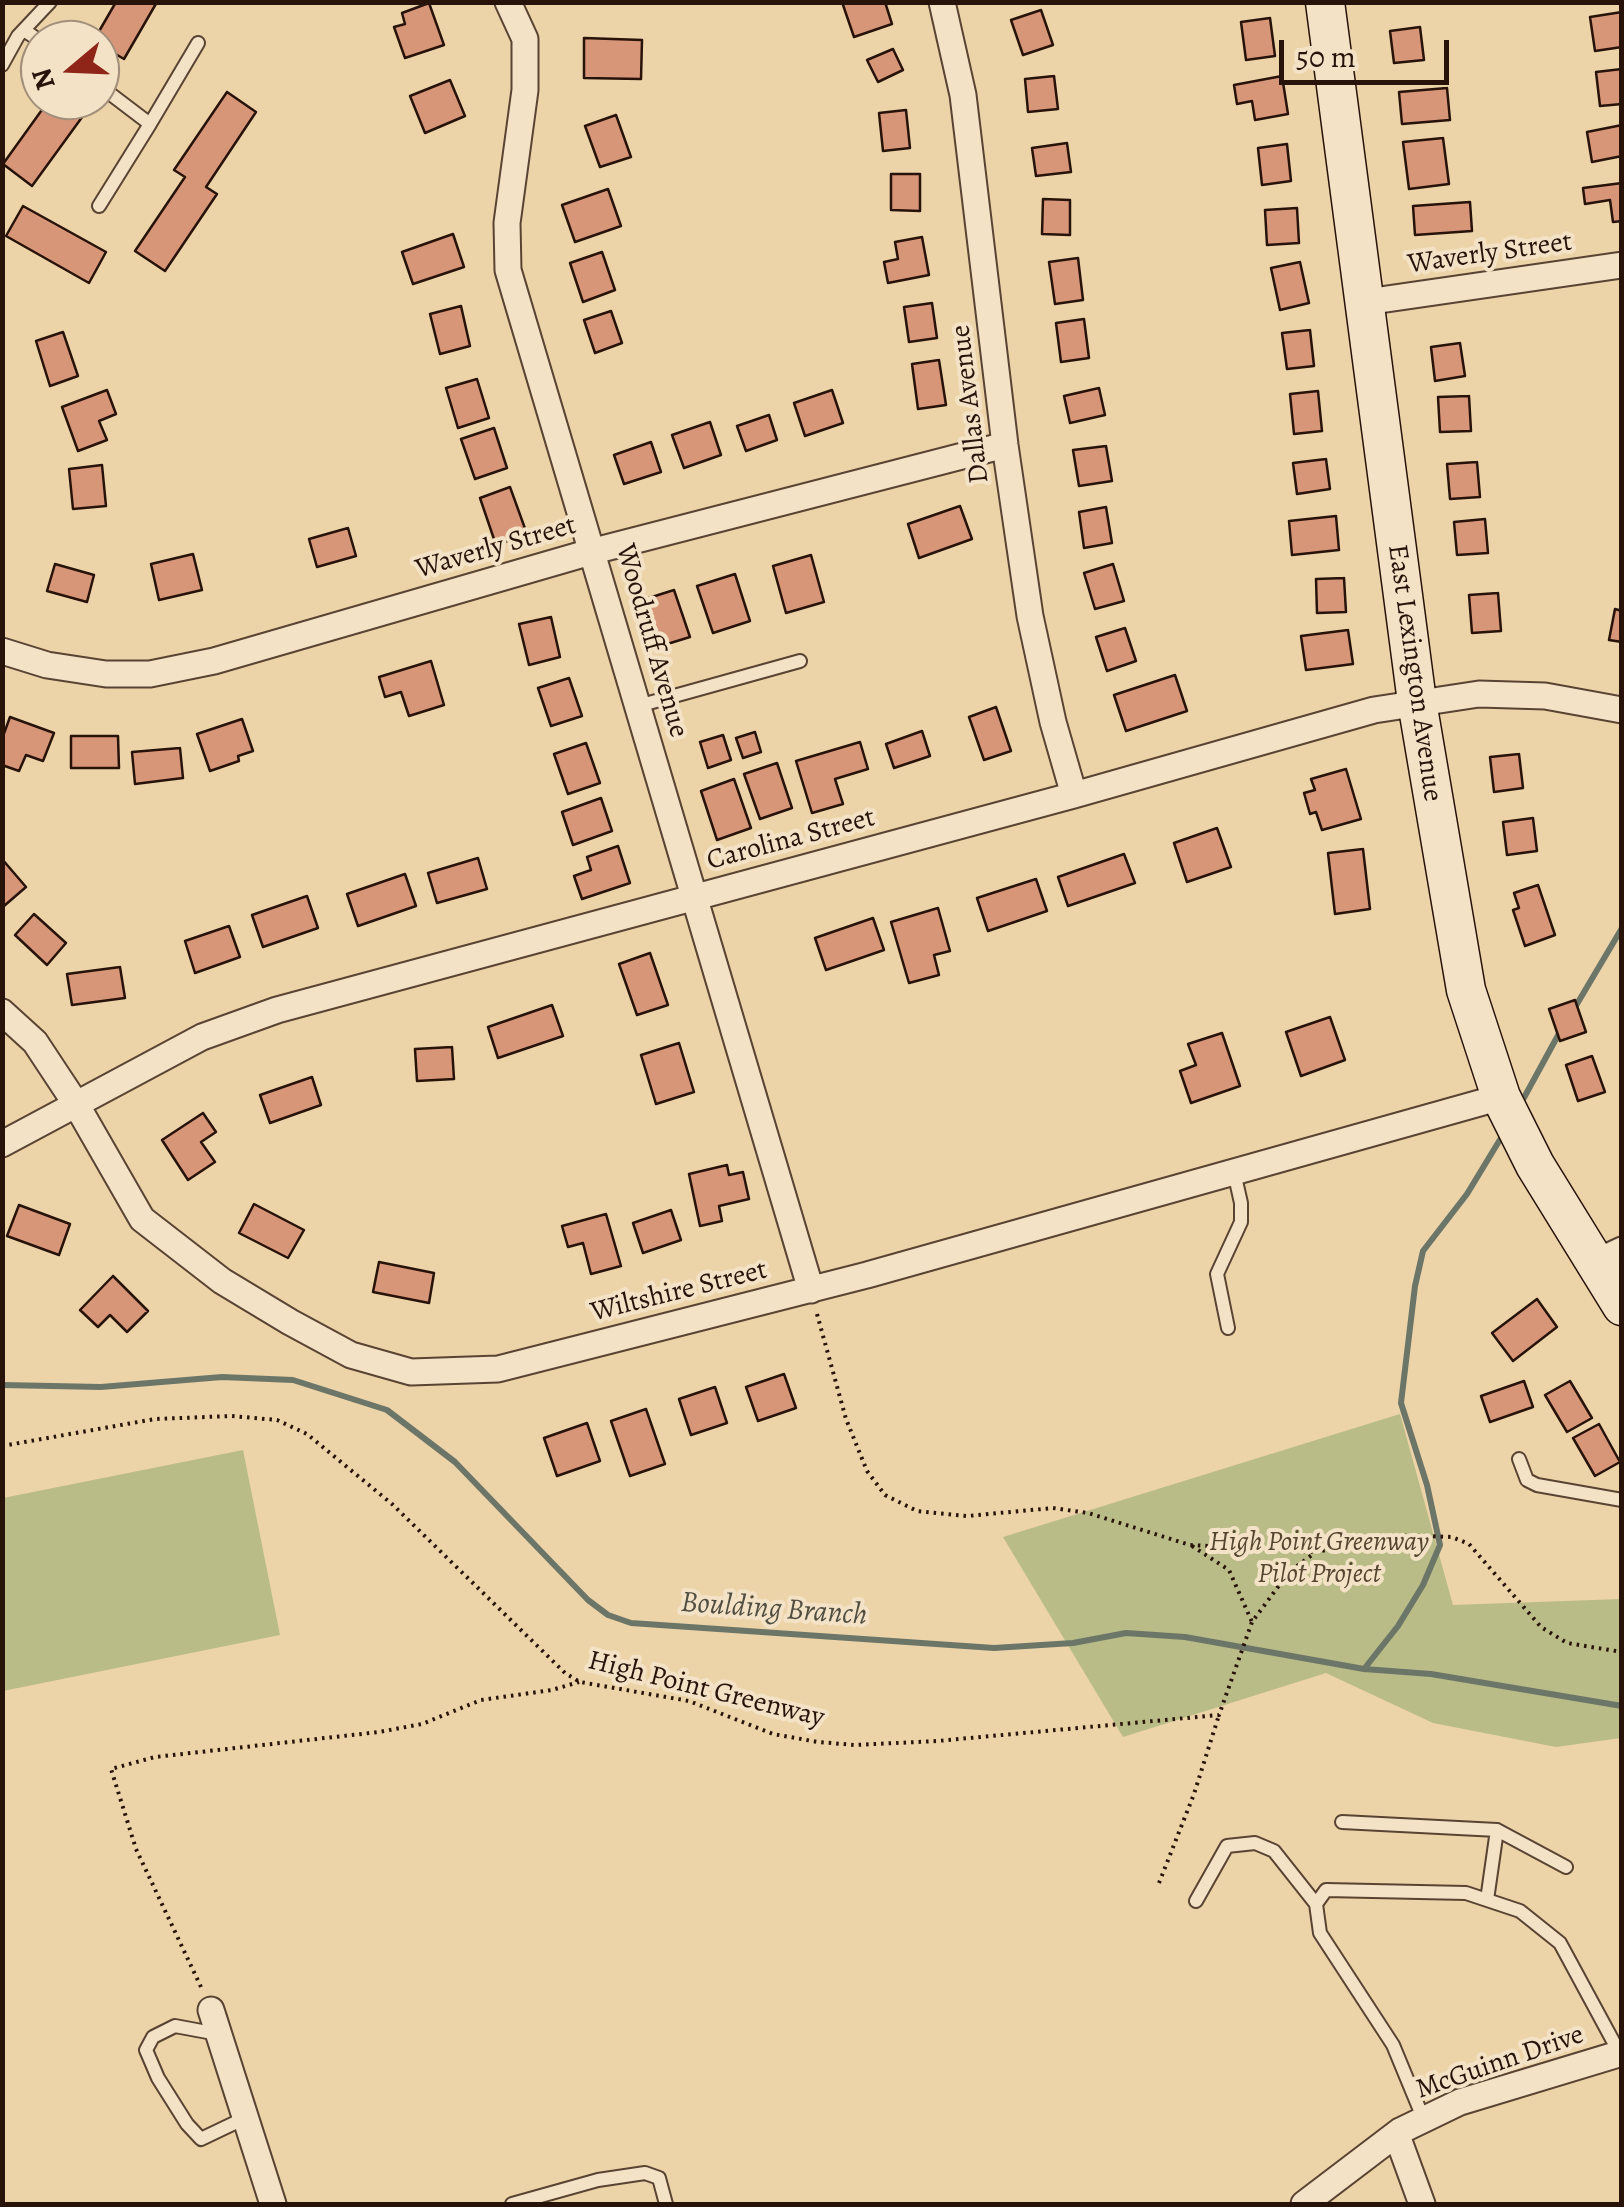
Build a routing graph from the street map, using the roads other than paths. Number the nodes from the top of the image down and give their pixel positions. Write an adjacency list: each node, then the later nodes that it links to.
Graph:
1 (508, 2): 13 (street, Woodruff Avenue)
2 (942, 2): 12 (street, Dallas Avenue)
3 (1324, 2): 11 (main road, East Lexington Avenue)
4 (20, 37): 6 (lane)
5 (198, 42): 8 (lane)
6 (2, 66)
7 (120, 101): 8 (lane)
8 (150, 124): 9 (lane)
9 (99, 206)
10 (1622, 265): 11 (street, Waverly Street)
11 (1366, 302): 16 (main road, East Lexington Avenue)
12 (1004, 446): 13 (street, Waverly Street); 19 (street, Dallas Avenue)
13 (594, 551): 14 (street, Waverly Street); 17 (street, Woodruff Avenue)
14 (2, 651)
15 (800, 660): 17 (lane)
16 (1416, 702): 18 (street, Carolina Street); 19 (street, Carolina Street); 22 (main road, East Lexington Avenue)
17 (638, 706): 20 (street, Woodruff Avenue)
18 (1622, 710)
19 (1074, 795): 20 (street, Carolina Street)
20 (694, 898): 23 (street, Carolina Street); 27 (street, Woodruff Avenue)
21 (2, 1012): 23 (street, Wiltshire Street)
22 (1502, 1097): 25 (street, Wiltshire Street); 26 (main road, East Lexington Avenue)
23 (76, 1104): 24 (street, Carolina Street); 27 (street, Wiltshire Street)
24 (2, 1144)
25 (1234, 1172): 27 (street, Wiltshire Street); 29 (lane)
26 (1608, 1257): 28 (main road, East Lexington Avenue)
27 (811, 1290)
28 (1622, 1306)
29 (1228, 1328)
30 (1519, 1459): 31 (lane)
31 (1622, 1500)
32 (1342, 1822): 33 (lane)
33 (1497, 1830): 34 (lane); 35 (lane)
34 (1566, 1867)
35 (1487, 1900): 37 (lane); 39 (lane)
36 (1196, 1901): 37 (lane)
37 (1316, 1904): 41 (lane)
38 (215, 2022): 40 (street); 40 (lane)
39 (1621, 2054): 41 (street, McGuinn Drive)
40 (245, 2118): 42 (street)
41 (1412, 2125): 45 (street, McGuinn Drive); 46 (street)
42 (273, 2204)
43 (512, 2204): 44 (lane)
44 (666, 2204)
45 (1304, 2204)
46 (1422, 2204)

